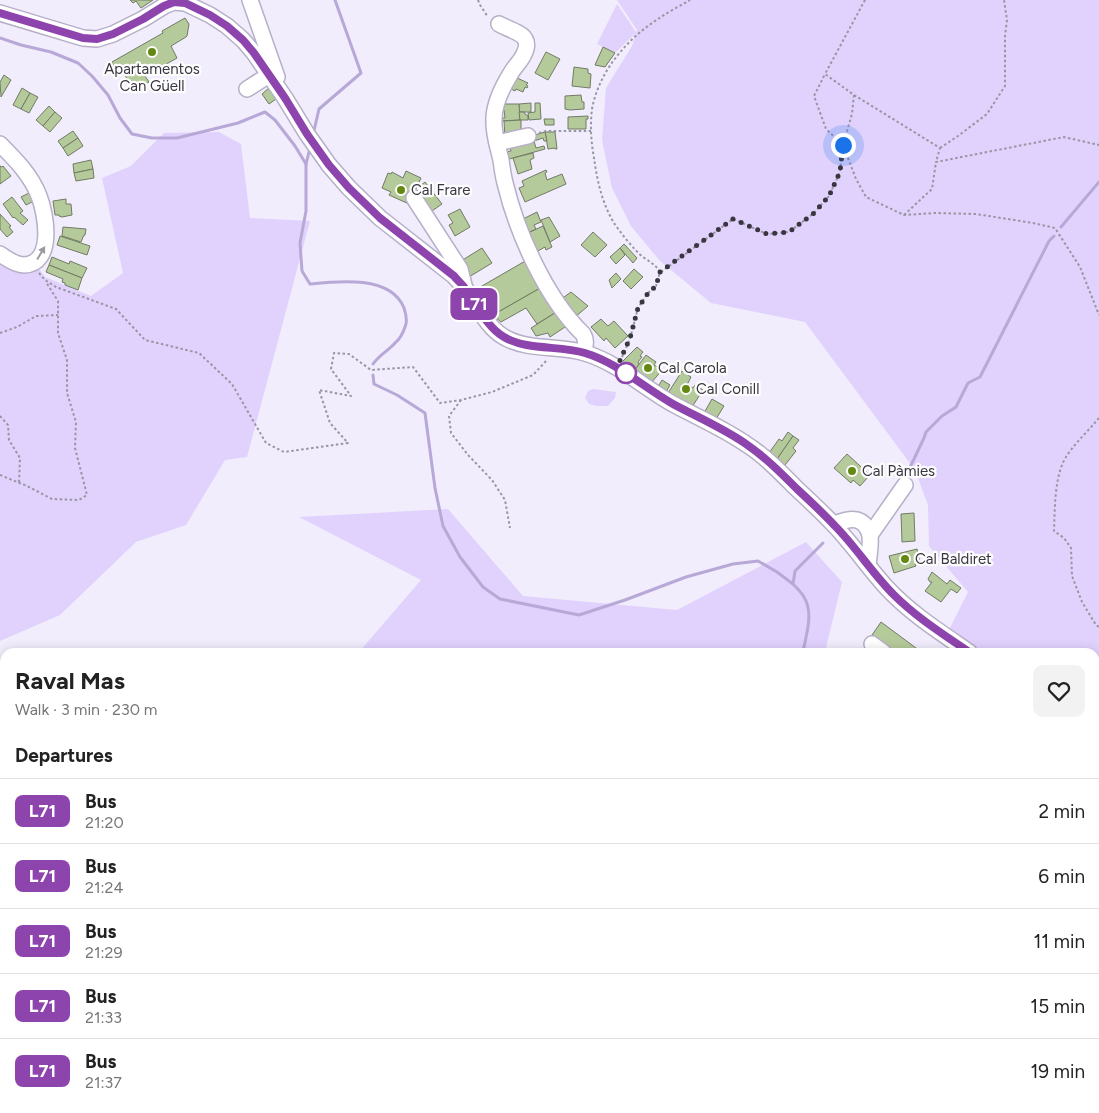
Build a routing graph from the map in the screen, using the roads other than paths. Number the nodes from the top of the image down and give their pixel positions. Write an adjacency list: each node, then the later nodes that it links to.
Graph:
1 (250, 0): 6 (street)
2 (0, 13): 4 (street)
3 (499, 24): 8 (street)
4 (269, 76): 5 (street); 6 (street)
5 (247, 89)
6 (285, 98): 12 (street)
7 (528, 136): 8 (street)
8 (497, 143): 13 (street)
9 (0, 144): 11 (street, one-way to 9)
10 (414, 198): 12 (street)
11 (0, 254)
12 (464, 287): 13 (street)
13 (584, 352): 15 (street)
14 (905, 485): 16 (street)
15 (834, 524): 16 (street); 17 (street)
16 (870, 535): 17 (street)
17 (868, 565): 18 (street)
18 (947, 646)

